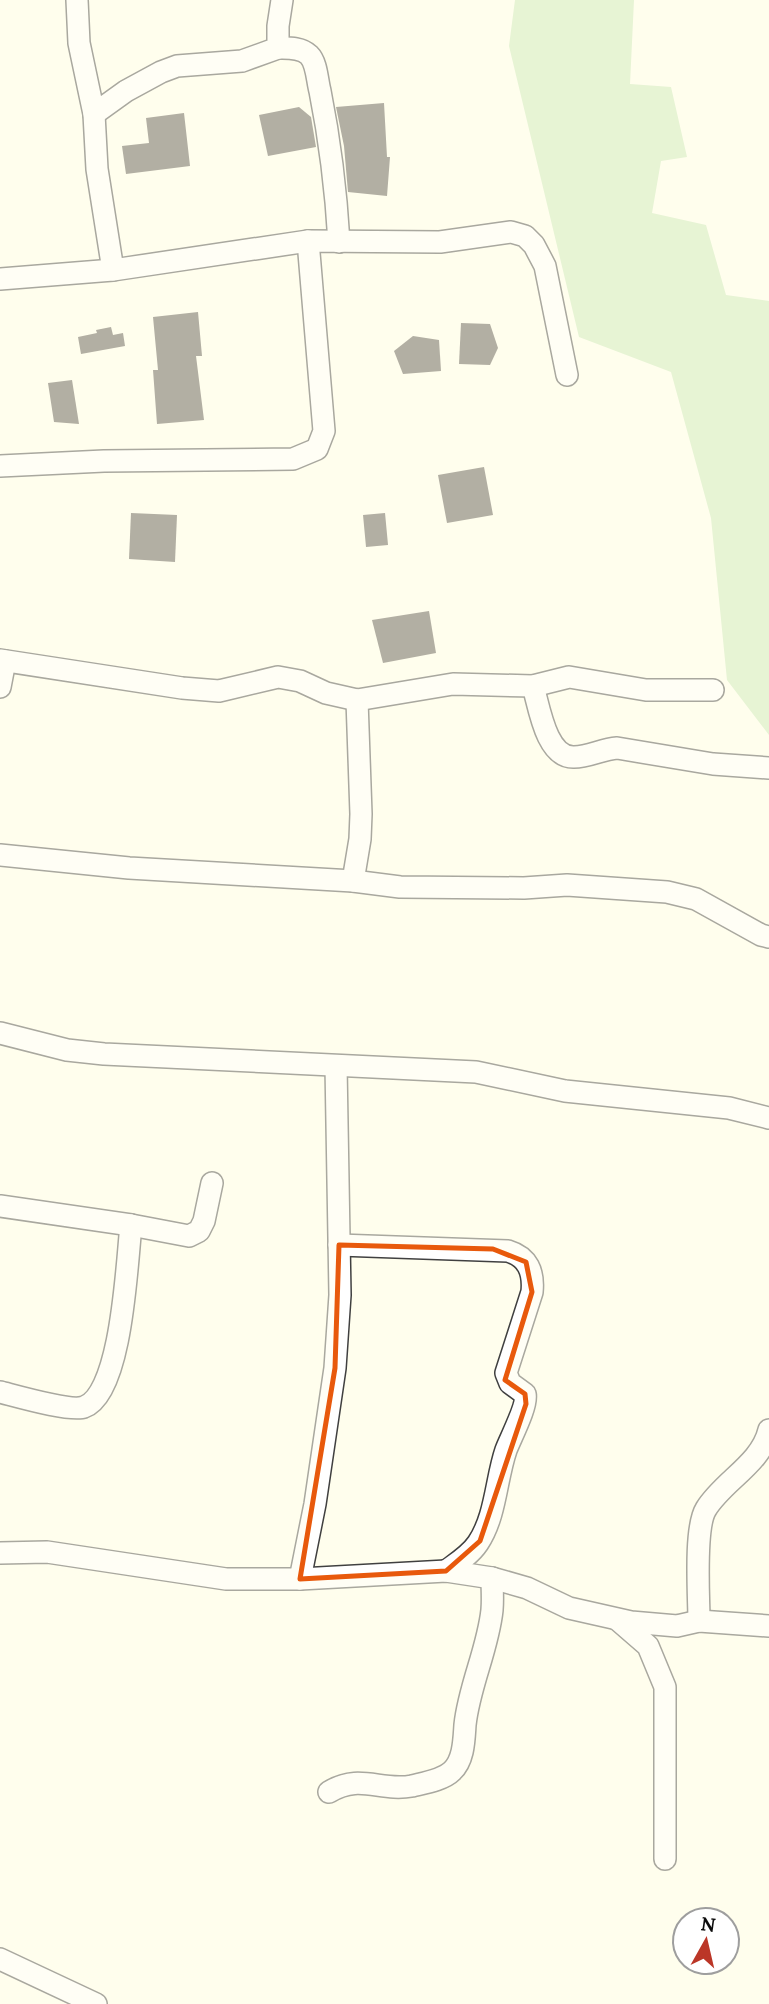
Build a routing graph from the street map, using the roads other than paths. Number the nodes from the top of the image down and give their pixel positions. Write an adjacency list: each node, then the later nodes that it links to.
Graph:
1 (77, 0): 4 (street)
2 (282, 0): 3 (street)
3 (278, 48): 4 (street); 6 (street)
4 (94, 114): 7 (street)
5 (308, 241): 6 (street); 7 (street); 10 (street)
6 (339, 242): 9 (street)
7 (113, 270): 8 (street)
8 (0, 279)
9 (568, 375)
10 (0, 466)
11 (3, 661): 13 (street); 15 (street)
12 (533, 686): 14 (street); 15 (street); 16 (street)
13 (0, 687)
14 (713, 690)
15 (357, 700): 18 (street)
16 (769, 768)
17 (0, 855): 18 (street)
18 (353, 881): 19 (street)
19 (769, 937)
20 (0, 1033): 21 (street)
21 (336, 1066): 22 (street); 26 (street)
22 (769, 1118)
23 (212, 1183): 25 (street)
24 (0, 1206): 25 (street)
25 (131, 1225): 27 (street)
26 (339, 1245): 30 (street); 31 (street)
27 (0, 1392)
28 (769, 1430): 34 (street)
29 (0, 1553): 31 (street)
30 (446, 1572): 31 (street); 32 (street)
31 (300, 1578)
32 (492, 1578): 33 (street); 36 (street)
33 (617, 1619): 34 (street); 37 (street)
34 (699, 1622): 35 (street)
35 (769, 1626)
36 (329, 1792)
37 (665, 1859)
38 (0, 1959): 39 (street)
39 (96, 2004)

